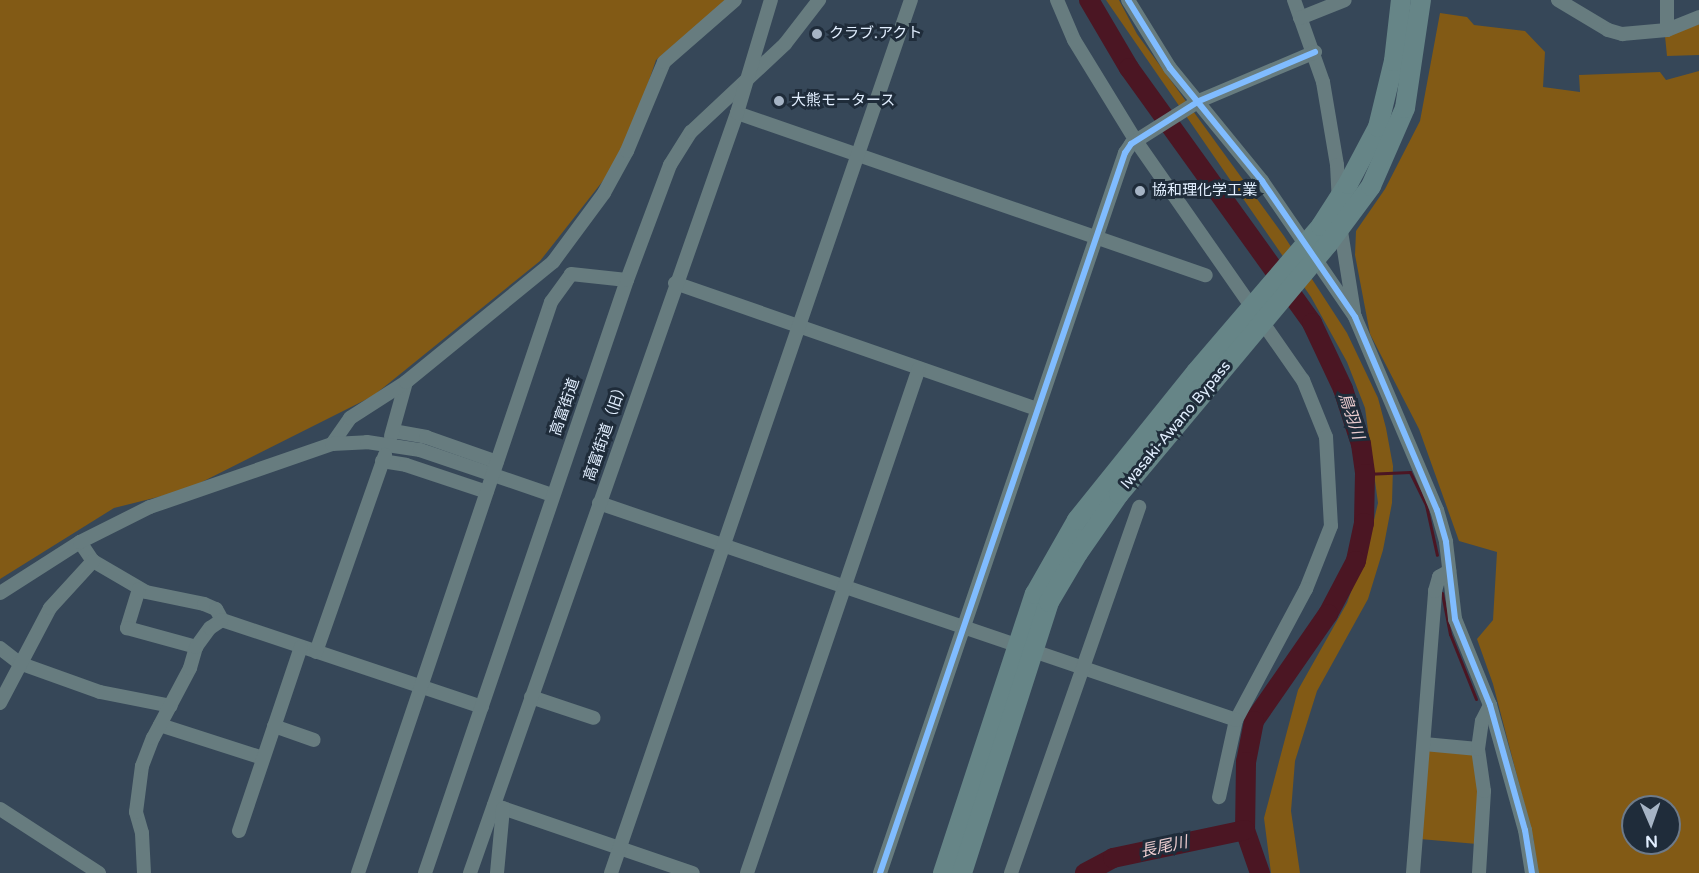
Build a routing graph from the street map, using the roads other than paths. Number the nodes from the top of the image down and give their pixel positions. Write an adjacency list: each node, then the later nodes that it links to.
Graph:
1 (735, 0): 29 (street)
2 (771, 0): 17 (street, 高富街道（旧）)
3 (819, 0): 17 (street, 高富街道)
4 (911, 0): 21 (street)
5 (1057, 0): 20 (street)
6 (1128, 0): 18 (street)
7 (1294, 0): 14 (street)
8 (1345, 0): 14 (street)
9 (1401, 0): 33 (highway, Iwasaki-Awano Bypass)
10 (1421, 0): 33 (highway, Iwasaki-Awano Bypass)
11 (1558, 0): 15 (street)
12 (1667, 0): 15 (street)
13 (1699, 17): 15 (street)
14 (1300, 18): 16 (street)
15 (1667, 30)
16 (1315, 52): 18 (street); 26 (street)
17 (749, 77): 19 (street, 高富街道（旧）); 24 (street, 高富街道)
18 (1197, 102): 20 (street); 26 (street)
19 (736, 113): 21 (street); 25 (street, 高富街道（旧）)
20 (1138, 140): 22 (street); 61 (street)
21 (860, 154): 22 (street); 27 (street)
22 (1098, 237): 23 (street); 30 (street)
23 (1206, 274)
24 (627, 280): 32 (street); 35 (street, 高富街道)
25 (675, 283): 27 (street); 36 (street, 高富街道（旧）)
26 (1355, 317): 41 (street)
27 (800, 326): 28 (street); 39 (street)
28 (919, 368): 30 (street); 42 (street)
29 (406, 382): 31 (street); 32 (street)
30 (1036, 409): 46 (street)
31 (332, 444): 32 (street); 38 (street)
32 (495, 469): 34 (street); 35 (street)
33 (1112, 489): 50 (highway, Iwasaki-Awano Bypass)
34 (487, 492): 51 (street); 54 (street)
35 (552, 495): 59 (street, 高富街道)
36 (599, 503): 39 (street); 55 (street, 高富街道（旧）)
37 (1139, 507): 53 (street)
38 (80, 542): 40 (street); 44 (street)
39 (724, 546): 42 (street); 72 (street)
40 (93, 561): 43 (street); 52 (street)
41 (1449, 571): 57 (street); 65 (street)
42 (847, 587): 46 (street); 81 (street)
43 (139, 589): 45 (street); 47 (street)
44 (0, 593)
45 (222, 620): 47 (street); 48 (street)
46 (964, 627): 50 (street); 82 (street)
47 (196, 647): 58 (street)
48 (302, 647): 51 (street); 63 (street)
49 (0, 648): 52 (street)
50 (1026, 648): 53 (street); 83 (highway, Iwasaki-Awano Bypass); 84 (highway, Iwasaki-Awano Bypass)
51 (316, 652): 54 (street)
52 (19, 663): 56 (street); 58 (street)
53 (1081, 669): 61 (street); 85 (street)
54 (420, 687): 59 (street); 75 (street)
55 (531, 697): 60 (street); 69 (street, 高富街道（旧）)
56 (0, 703)
57 (1490, 705): 66 (street); 88 (street)
58 (171, 706): 62 (street)
59 (482, 708): 76 (street, 高富街道)
60 (594, 718)
61 (1236, 720): 68 (street)
62 (160, 725): 67 (street); 74 (street)
63 (274, 726): 64 (street); 67 (street)
64 (314, 740)
65 (1424, 744): 66 (street); 86 (street)
66 (1478, 749): 87 (street)
67 (263, 758): 71 (street)
68 (1219, 797)
69 (499, 806): 72 (street); 77 (street, 高富街道（旧）); 78 (street)
70 (0, 809): 73 (street)
71 (239, 831)
72 (620, 848): 79 (street); 80 (street)
73 (99, 873)
74 (144, 873)
75 (358, 873)
76 (425, 873)
77 (470, 873)
78 (496, 873)
79 (611, 873)
80 (693, 873)
81 (747, 873)
82 (880, 873)
83 (943, 873)
84 (962, 873)
85 (1011, 873)
86 (1413, 873)
87 (1479, 873)
88 (1532, 873)

